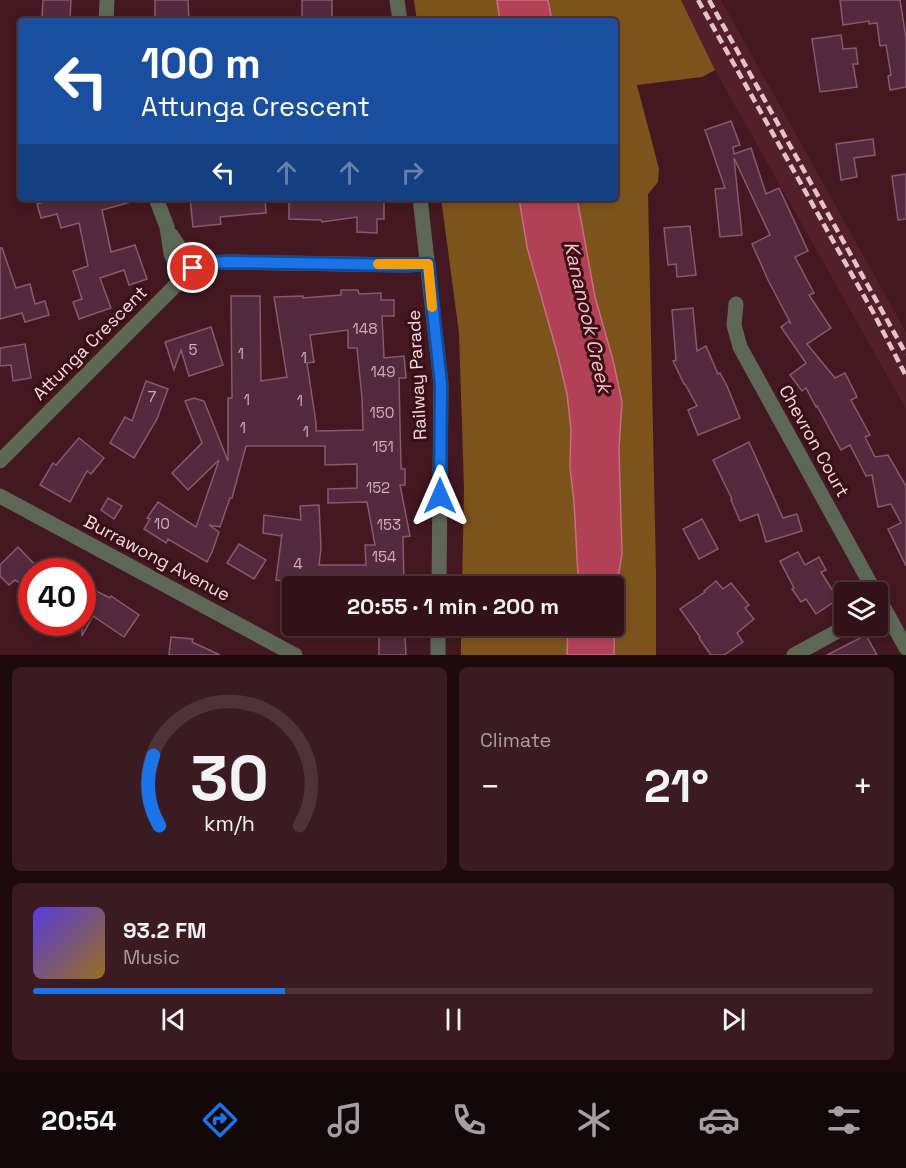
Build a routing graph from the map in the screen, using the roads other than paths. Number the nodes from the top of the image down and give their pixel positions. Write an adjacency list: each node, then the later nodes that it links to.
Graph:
1 (106, 0): 3 (street)
2 (397, 0): 4 (street)
3 (106, 18)
4 (400, 18)
5 (157, 201): 8 (street)
6 (420, 201): 7 (street, Railway Parade)
7 (428, 264): 8 (street); 12 (street, Railway Parade)
8 (188, 273): 10 (street, Attunga Crescent)
9 (736, 304): 13 (street, Chevron Court)
10 (3, 452)
11 (0, 496): 18 (street, Burrawong Avenue)
12 (439, 576)
13 (868, 582)
14 (888, 618): 17 (street, Chevron Court)
15 (834, 633): 20 (street)
16 (438, 636): 19 (street)
17 (906, 648)
18 (295, 655)
19 (438, 655)
20 (794, 655)

